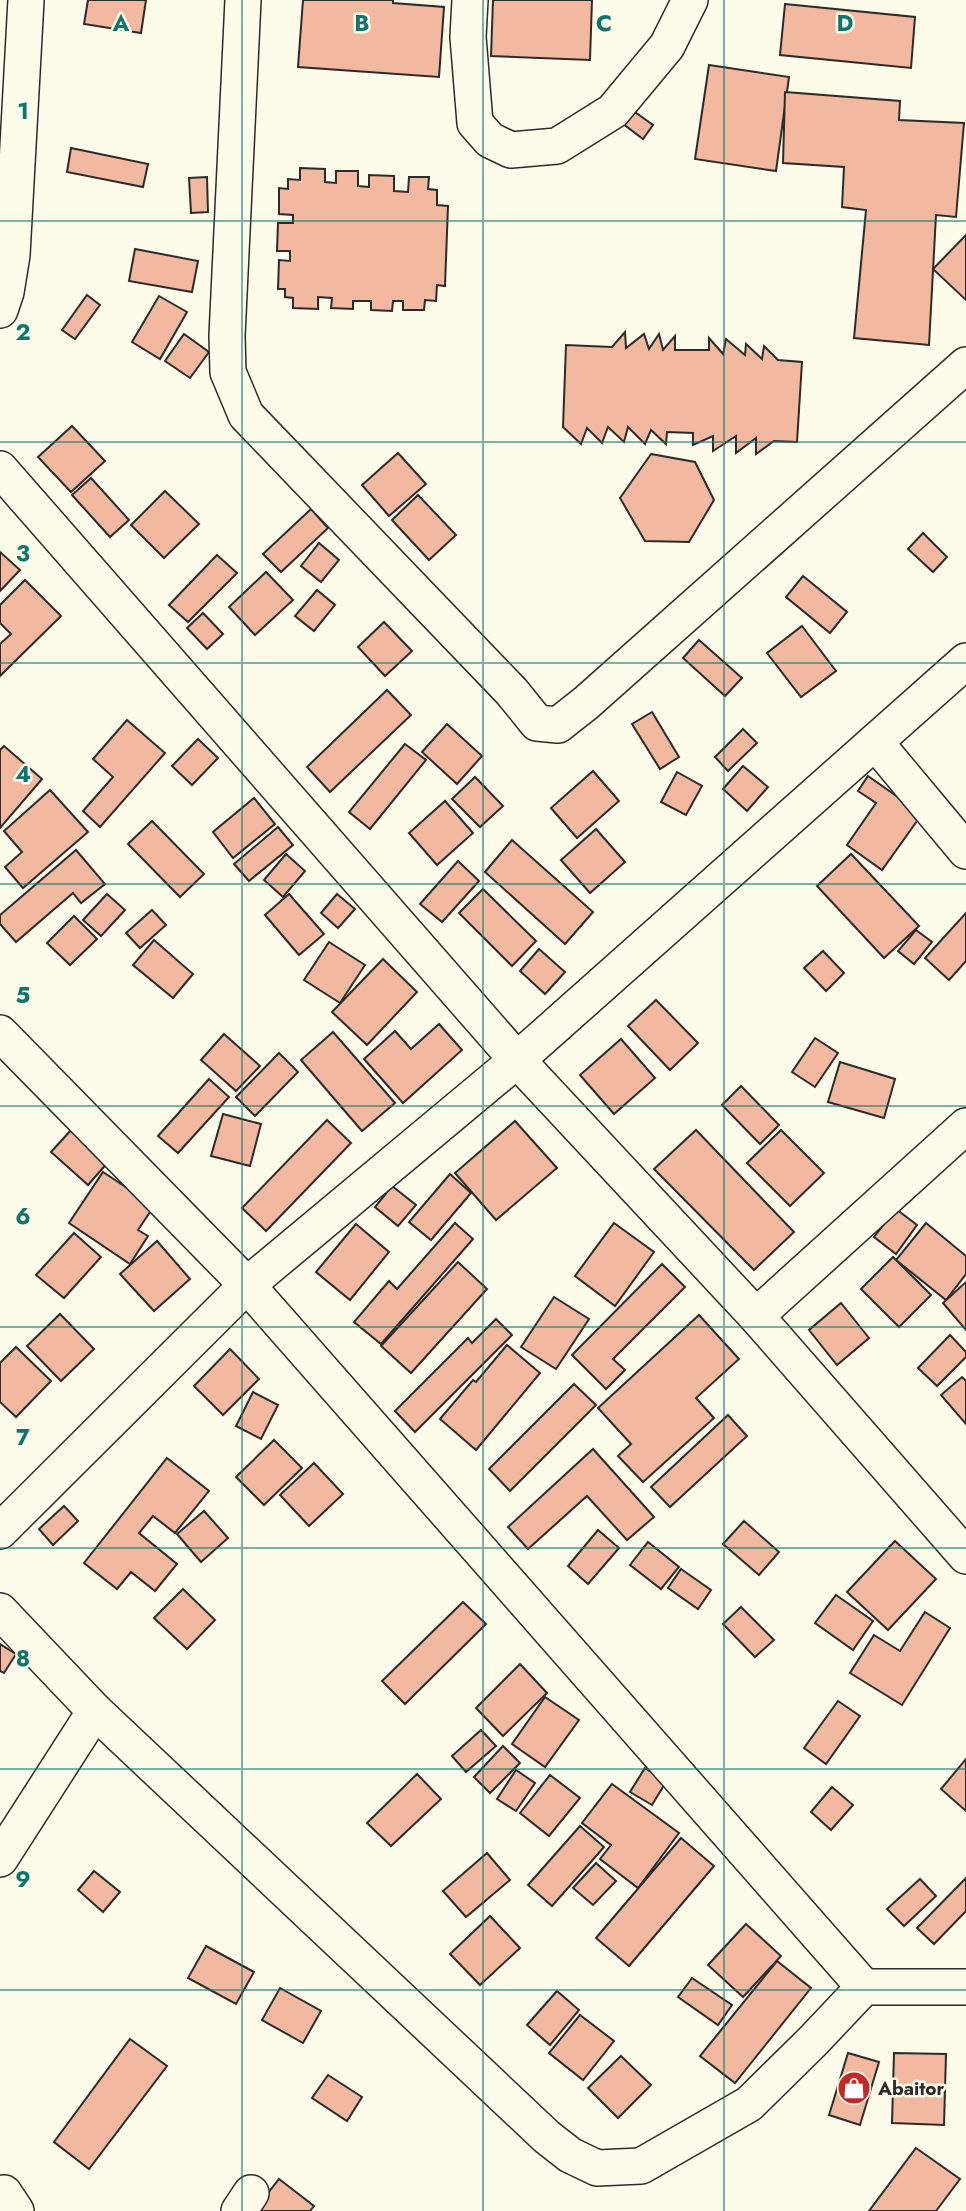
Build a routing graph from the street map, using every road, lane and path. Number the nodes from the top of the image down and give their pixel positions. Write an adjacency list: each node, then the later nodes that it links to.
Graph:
1 (26, 0): 5 (street)
2 (243, 0): 6 (street)
3 (470, 0): 4 (street)
4 (690, 0)
5 (0, 310)
6 (966, 365)
7 (0, 469): 12 (street)
8 (966, 661): 9 (street)
9 (875, 742): 10 (street); 12 (street)
10 (966, 851)
11 (0, 1034): 14 (street)
12 (517, 1060): 14 (street); 15 (street)
13 (966, 1126): 15 (street)
14 (247, 1285): 16 (street); 21 (street)
15 (756, 1316): 17 (street)
16 (0, 1531)
17 (966, 1556)
18 (0, 1611): 19 (street)
19 (95, 1711): 20 (street); 21 (street)
20 (0, 1859)
21 (864, 1987): 22 (street)
22 (966, 1987)

